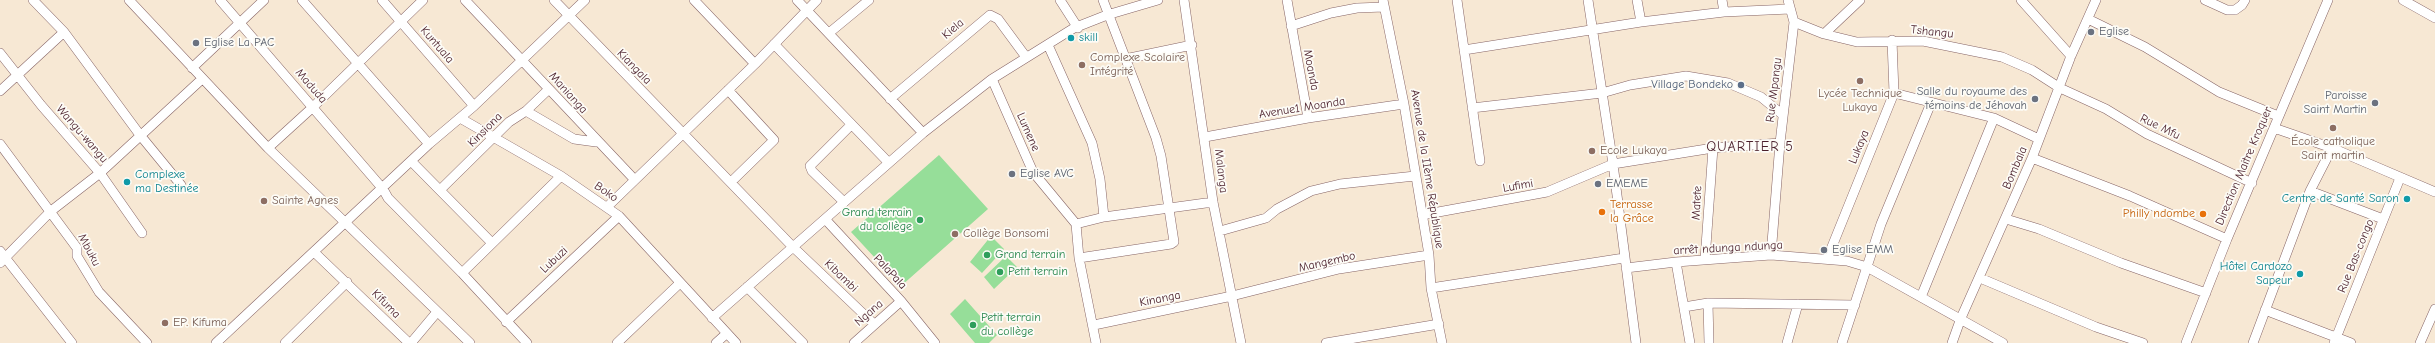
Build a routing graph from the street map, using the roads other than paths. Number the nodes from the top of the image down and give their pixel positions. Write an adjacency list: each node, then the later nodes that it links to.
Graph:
1 (33, 0): 46 (street)
2 (129, 0): 61 (street)
3 (220, 0): 42 (street, Maduda)
4 (264, 0): 42 (street)
5 (302, 0): 59 (street)
6 (382, 0): 39 (street, Kuntuala)
7 (423, 0): 39 (street)
8 (465, 0): 58 (street, Manianga)
9 (554, 0): 36 (street, Kiangala)
10 (586, 0): 36 (street)
11 (694, 0): 60 (street)
12 (797, 0): 33 (street)
13 (816, 0): 33 (street)
14 (869, 0): 47 (street)
15 (1060, 0): 44 (street)
16 (1103, 0): 35 (street)
17 (1158, 0): 35 (street)
18 (1184, 0): 52 (street, Malanga)
19 (1287, 0): 43 (street, Moanda)
20 (1457, 0): 53 (street)
21 (1588, 0): 45 (street)
22 (1637, 0): 40 (street)
23 (1722, 0): 34 (street)
24 (1860, 0): 48 (street)
25 (2021, 0): 55 (street)
26 (2096, 0): 38 (street, Bombala)
27 (2205, 0): 28 (street)
28 (2245, 0)
29 (2328, 0): 79 (street, Direction Maitre Kroquer)
30 (2403, 0): 37 (street)
31 (1384, 4): 43 (street); 73 (street, Avenue de la IIème République)
32 (1789, 5): 34 (street); 41 (street, Rue Mpangu)
33 (806, 10): 47 (street); 50 (street)
34 (1724, 12): 40 (street)
35 (1107, 15): 44 (street); 57 (street)
36 (568, 16): 58 (street); 85 (street, Kiangala)
37 (2435, 18)
38 (2088, 19): 55 (street, Bombala); 79 (street)
39 (401, 22): 59 (street); 74 (street, Kuntuala)
40 (1641, 22): 45 (street)
41 (1794, 22): 48 (street, Tshangu); 78 (street, Rue Mpangu)
42 (241, 23): 61 (street); 75 (street, Maduda)
43 (1291, 26): 81 (street, Moanda)
44 (1078, 28): 51 (street)
45 (1592, 28): 53 (street); 69 (street)
46 (64, 32): 62 (street); 87 (street)
47 (829, 34): 71 (street)
48 (1824, 34): 49 (street, Tshangu)
49 (1892, 40): 65 (street, Tshangu); 70 (street, Lukaya)
50 (774, 44): 60 (street); 83 (street)
51 (1048, 45): 56 (street); 122 (street)
52 (1192, 45): 57 (street); 88 (street, Malanga)
53 (1464, 50): 76 (street)
54 (0, 53): 62 (street, Wangu-wangu)
55 (2071, 56): 65 (street, Bombala)
56 (1026, 57): 64 (street); 71 (street, Kiela)
57 (1125, 59): 118 (street)
58 (521, 60): 66 (street, Manianga); 74 (street)
59 (358, 63): 75 (street); 94 (street)
60 (755, 64): 67 (street)
61 (192, 68): 63 (street)
62 (17, 76): 68 (street); 103 (street, Wangu-wangu)
63 (202, 79): 87 (street); 95 (street)
64 (992, 79): 86 (street); 127 (street, Lumene)
65 (2060, 88): 90 (street, Bombala); 109 (street, Rue Mfu)
66 (549, 90): 77 (street, Kinsiona); 91 (street, Manianga)
67 (728, 90): 85 (street); 108 (street)
68 (0, 91)
69 (1602, 93): 76 (street); 78 (street); 102 (street)
70 (1894, 93): 72 (street); 139 (street, Lukaya)
71 (890, 99): 86 (street)
72 (1931, 103): 82 (street); 143 (street)
73 (1404, 104): 81 (street, Avenue1 Moanda); 105 (street, Avenue de la IIème République)
74 (474, 106): 80 (street)
75 (313, 107): 95 (street); 111 (street, Maduda)
76 (1472, 108): 99 (street)
77 (526, 111): 89 (street, Kinsiona); 91 (street)
78 (1783, 115): 92 (street, Rue Mpangu)
79 (2278, 116): 84 (street, Direction Maitre Kroquer)
80 (460, 118): 89 (street, Boko); 94 (street)
81 (1308, 118): 88 (street, Avenue1 Moanda)
82 (1994, 118): 90 (street); 152 (street)
83 (850, 126): 101 (street); 115 (street)
84 (2274, 128): 97 (street); 109 (street, Direction Maitre Kroquer)
85 (682, 134): 107 (street); 108 (street)
86 (923, 134): 101 (street)
87 (140, 136): 103 (street); 110 (street)
88 (1204, 137): 116 (street, Malanga)
89 (494, 139): 104 (street, Boko); 112 (street, Kinsiona)
90 (2039, 139): 98 (street, Bombala)
91 (596, 142): 107 (street, Manianga)
92 (1780, 143): 96 (street, Lufimi); 135 (street, Rue Mpangu)
93 (0, 144): 119 (street, Mbuku)
94 (430, 144): 100 (street)
95 (268, 148): 126 (street)
96 (1713, 148): 102 (street, Lufimi); 140 (street, Matete)
97 (2332, 148): 106 (street); 113 (street)
98 (2032, 158): 124 (street, Bombala); 130 (street)
99 (1480, 161)
100 (412, 162): 111 (street); 112 (street)
101 (889, 163): 115 (street)
102 (1613, 164): 120 (street, Lufimi); 138 (street)
103 (100, 173): 119 (street); 129 (street, Wangu-wangu)
104 (561, 176): 117 (street, Boko); 131 (street)
105 (1415, 176): 120 (street, Avenue de la IIème République); 128 (street)
106 (2400, 178): 114 (street); 125 (street, Rue Bas-congo)
107 (634, 179): 117 (street)
108 (731, 182): 132 (street)
109 (2252, 183): 130 (street, Direction Maitre Kroquer)
110 (181, 185)
111 (383, 189): 126 (street); 144 (street, Maduda)
112 (440, 190): 131 (street)
113 (2310, 191): 125 (street); 159 (street)
114 (2435, 192)
115 (844, 202): 123 (street)
116 (1213, 202): 118 (street); 128 (street, Malanga)
117 (607, 207): 121 (street, Boko)
118 (1168, 209): 122 (street); 137 (street)
119 (50, 211): 136 (street); 171 (street, Mbuku)
120 (1422, 215): 134 (street, Avenue de la IIème République)
121 (619, 216): 147 (street, Boko); 163 (street, Lubuzi)
122 (1104, 217): 127 (street)
123 (825, 219): 132 (street); 153 (street, PalaPala)
124 (2006, 219): 145 (street, Bombala); 150 (street)
125 (2383, 219): 168 (street, Rue Bas-congo)
126 (344, 224): 133 (street); 160 (street)
127 (1076, 224): 137 (street)
128 (1220, 231): 151 (street, Malanga)
129 (142, 233)
130 (2227, 239): 150 (street, Direction Maitre Kroquer)
131 (491, 242): 144 (street)
132 (792, 246): 148 (street); 164 (street, Kibambi)
133 (314, 252): 146 (street, Kifuma); 172 (street)
134 (1429, 255): 149 (street, Avenue de la IIème République); 151 (street, Mangembo)
135 (1771, 256): 139 (street, arrêt ndunga ndunga); 140 (street, arrêt ndunga ndunga)
136 (2, 257): 170 (street)
137 (1079, 258): 165 (street)
138 (1624, 258): 142 (street); 149 (street)
139 (1826, 259): 143 (street, arrêt ndunga ndunga)
140 (1705, 260): 141 (street, arrêt ndunga ndunga)
141 (1676, 262): 142 (street, arrêt ndunga ndunga); 157 (street)
142 (1626, 268): 186 (street)
143 (1867, 268): 152 (street, arrêt ndunga ndunga); 156 (street)
144 (462, 273): 163 (street, Maduda)
145 (1980, 278): 162 (street, Bombala); 193 (street)
146 (347, 282): 169 (street); 173 (street, Kifuma)
147 (680, 282): 161 (street, Boko); 176 (street)
148 (747, 287): 161 (street); 179 (street)
149 (1431, 288): 166 (street, Avenue de la IIème République)
150 (2206, 293): 194 (street, Direction Maitre Kroquer)
151 (1232, 296): 165 (street, Kinanga); 183 (street, Malanga)
152 (1921, 297): 162 (street, arrêt ndunga ndunga)
153 (901, 301): 164 (street, Ngana); 181 (street, PalaPala)
154 (1708, 303): 155 (street); 157 (street); 188 (street)
155 (1798, 304): 156 (street); 189 (street)
156 (1855, 305): 190 (street)
157 (1684, 307): 187 (street)
158 (2435, 309): 197 (street)
159 (2265, 310): 168 (street); 195 (street)
160 (437, 312): 173 (street, Kifuma); 174 (street)
161 (712, 318): 167 (street, Boko)
162 (1960, 318): 191 (street, Bombala); 192 (street, arrêt ndunga ndunga)
163 (506, 322): 175 (street, Maduda)
164 (874, 324): 180 (street, Ngana)
165 (1094, 324): 182 (street)
166 (1439, 324): 184 (street); 185 (street, Avenue de la IIème République)
167 (726, 334): 177 (street); 178 (street)
168 (2335, 340): 196 (street)
169 (292, 341)
170 (72, 343)
171 (147, 343)
172 (216, 343)
173 (410, 343)
174 (470, 343)
175 (527, 343)
176 (617, 343)
177 (716, 343)
178 (736, 343)
179 (803, 343)
180 (854, 343)
181 (935, 343)
182 (1096, 343)
183 (1241, 343)
184 (1326, 343)
185 (1442, 343)
186 (1636, 343)
187 (1690, 343)
188 (1709, 343)
189 (1787, 343)
190 (1842, 343)
191 (1952, 343)
192 (2003, 343)
193 (2143, 343)
194 (2186, 343)
195 (2253, 343)
196 (2351, 343)
197 (2420, 343)

